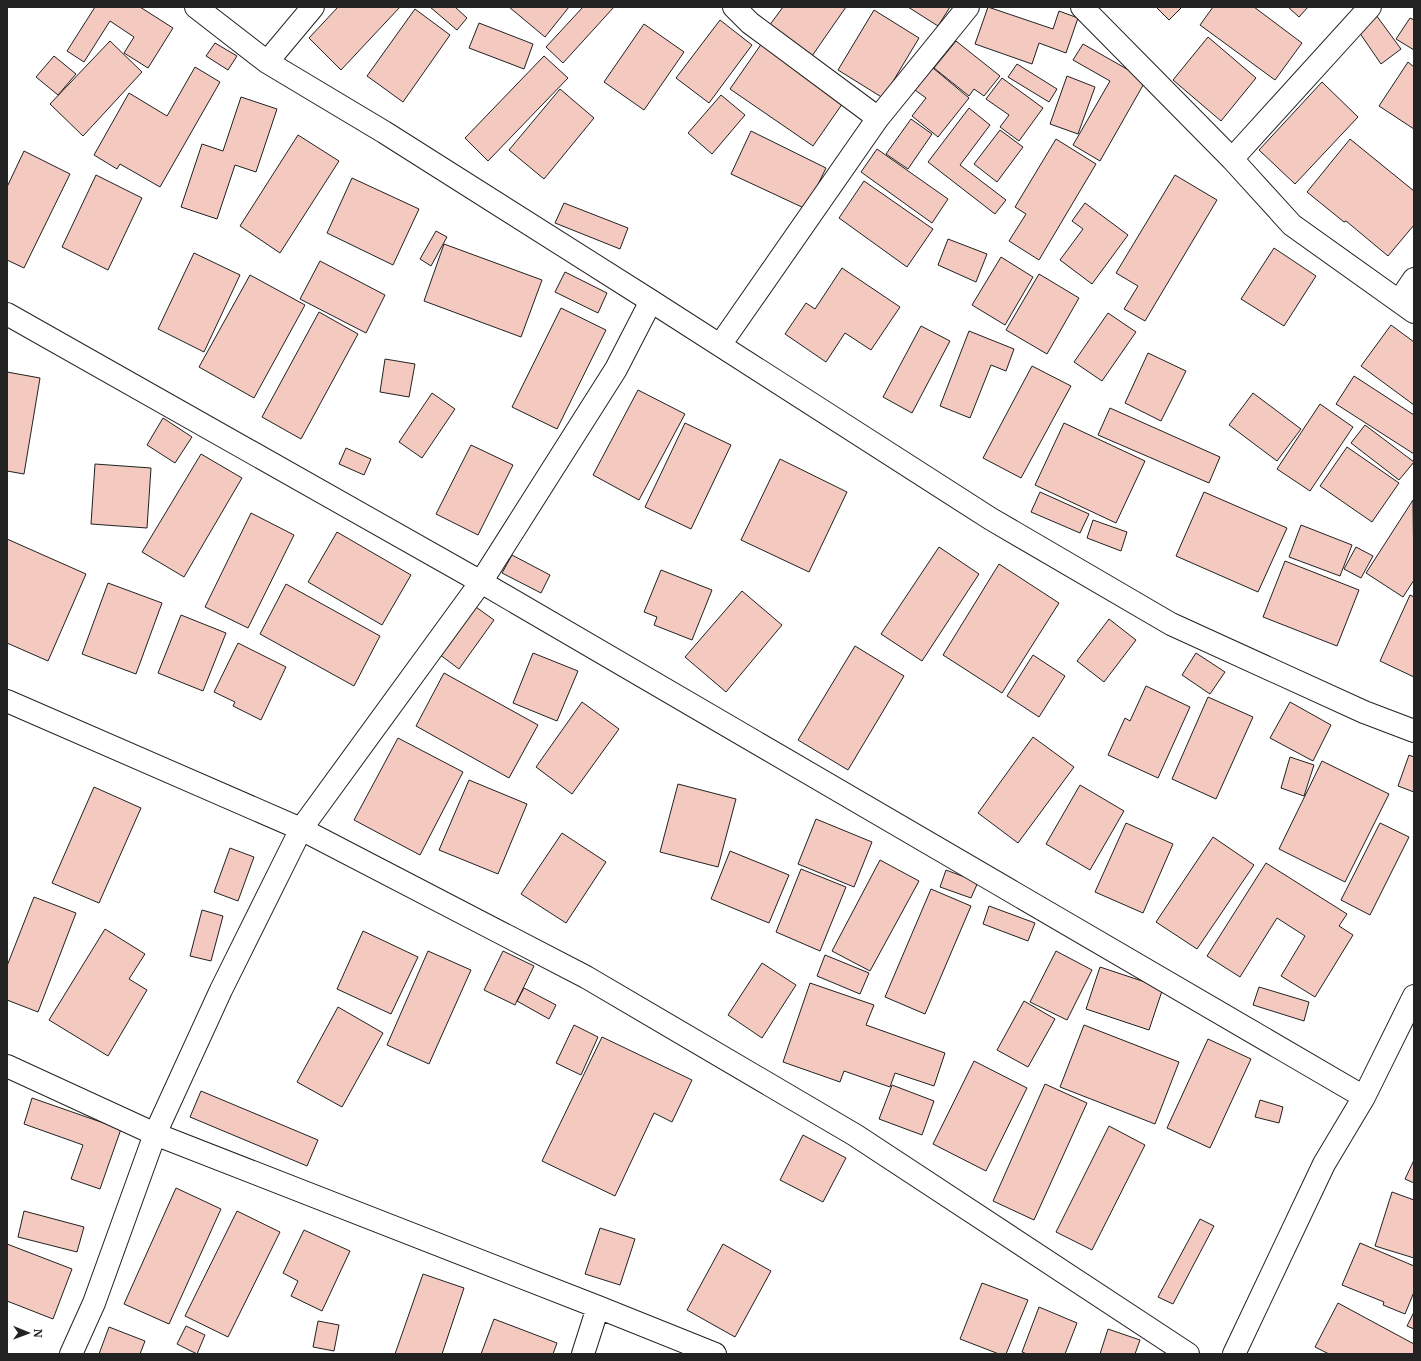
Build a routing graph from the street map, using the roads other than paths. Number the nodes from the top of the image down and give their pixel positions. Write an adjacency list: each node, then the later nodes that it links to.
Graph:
1 (196, 7): 8 (street)
2 (313, 7): 8 (street)
3 (734, 7): 7 (street)
4 (968, 7): 9 (street)
5 (1082, 7): 10 (street)
6 (1370, 7): 10 (street)
7 (756, 15): 9 (street)
8 (267, 62): 12 (street)
9 (878, 118): 15 (street)
10 (1232, 159): 13 (street)
11 (1414, 279): 13 (street)
12 (651, 301): 15 (street); 16 (street)
13 (1407, 306)
14 (7, 314): 16 (street)
15 (720, 345): 18 (street)
16 (481, 582): 19 (street); 22 (street)
17 (7, 701): 19 (street)
18 (1414, 731)
19 (301, 829): 23 (street); 28 (street)
20 (1414, 996): 22 (street)
21 (7, 1066): 23 (street)
22 (1364, 1097): 29 (street)
23 (155, 1134): 24 (street); 25 (street)
24 (598, 1307): 26 (street); 27 (street)
25 (71, 1354)
26 (583, 1354)
27 (716, 1354)
28 (1188, 1354)
29 (1234, 1354)

